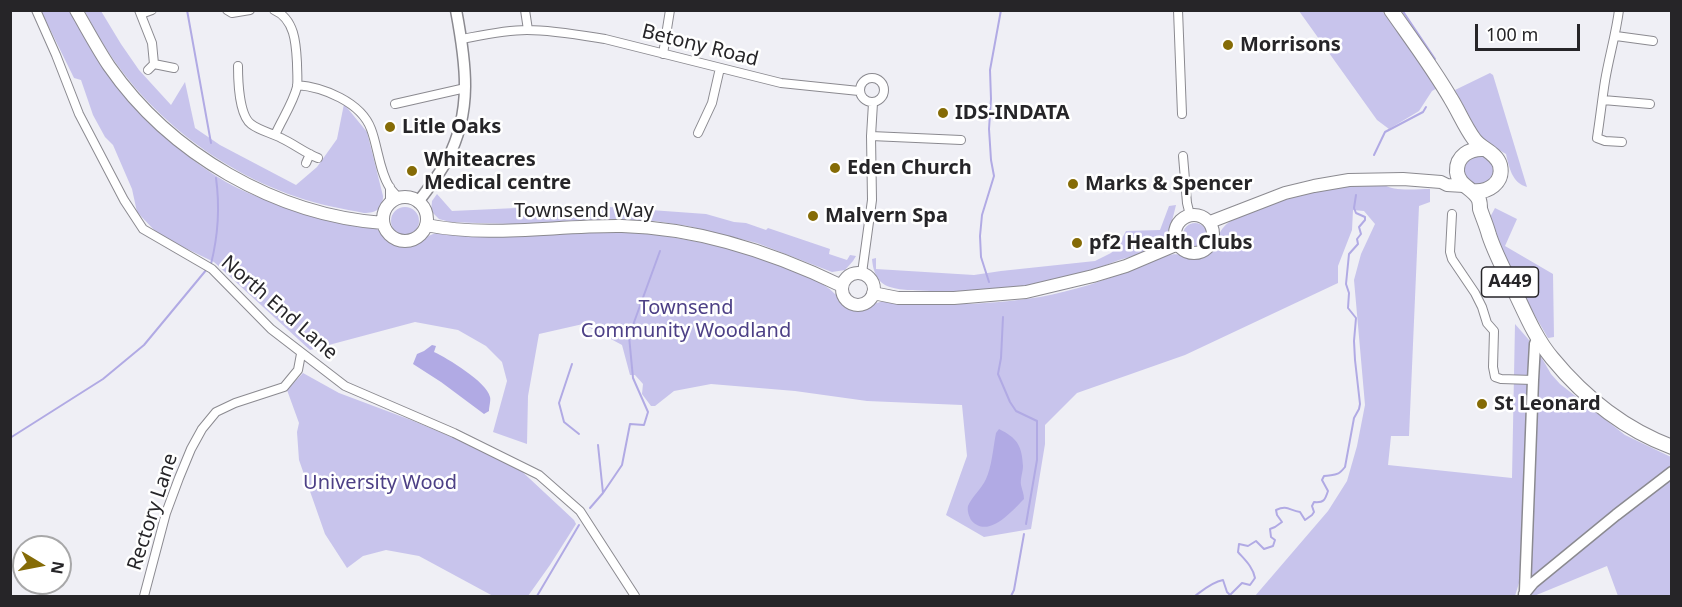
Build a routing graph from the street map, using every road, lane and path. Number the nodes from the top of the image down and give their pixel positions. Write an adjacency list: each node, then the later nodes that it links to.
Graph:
1 (36, 10): 61 (street, North End Lane)
2 (76, 10): 51 (main road)
3 (152, 10): 13 (street)
4 (227, 10): 5 (street)
5 (249, 10)
6 (274, 10): 24 (street)
7 (456, 10): 16 (street)
8 (525, 10): 14 (street)
9 (670, 10): 18 (street)
10 (1178, 10): 32 (street)
11 (1391, 10): 31 (highway, A449)
12 (1619, 10): 15 (street)
13 (140, 12): 20 (street)
14 (528, 30): 16 (street, Betony Road); 18 (street, Betony Road)
15 (1616, 36): 17 (street); 27 (street)
16 (462, 39): 26 (street)
17 (1653, 41)
18 (663, 54): 21 (street, Betony Road)
19 (238, 66): 22 (street)
20 (174, 68)
21 (720, 68): 25 (street, Betony Road); 33 (street)
22 (238, 76): 23 (street); 34 (street)
23 (227, 77)
24 (297, 85): 34 (street); 46 (street)
25 (859, 91): 28 (street); 28 (street)
26 (465, 92): 29 (street); 47 (street)
27 (1603, 100): 30 (street); 37 (street)
28 (873, 103): 35 (street)
29 (395, 104)
30 (1650, 104)
31 (1459, 112): 38 (highway, A449); 39 (highway, A449)
32 (1182, 114)
33 (698, 133)
34 (275, 135): 41 (street)
35 (871, 136): 36 (street); 57 (street)
36 (961, 140)
37 (1623, 142)
38 (1484, 149): 39 (highway); 44 (highway, A449)
39 (1464, 154): 42 (highway, A449)
40 (1184, 156): 49 (street)
41 (311, 158)
42 (1457, 172): 43 (main road); 45 (highway, A449)
43 (1441, 182): 45 (main road); 50 (main road)
44 (1493, 187): 45 (highway); 52 (highway, A449)
45 (1468, 188): 52 (highway, A449)
46 (394, 201): 47 (main road); 51 (main road)
47 (418, 202): 53 (main road)
48 (1452, 214): 55 (street)
49 (1190, 215): 50 (main road); 54 (main road)
50 (1210, 222): 54 (main road)
51 (383, 223): 53 (main road)
52 (1486, 224): 60 (highway, A449)
53 (426, 225): 58 (main road, Townsend Way)
54 (1178, 244): 59 (main road)
55 (1452, 259): 56 (street); 64 (street)
56 (1448, 269)
57 (862, 273): 58 (main road); 59 (main road)
58 (842, 286): 59 (main road, Townsend Way)
59 (873, 293)
60 (1538, 337): 64 (street); 65 (highway, A449)
61 (301, 354): 62 (street, North End Lane); 63 (street)
62 (314, 363): 63 (street, Rectory Lane); 69 (street, North End Lane)
63 (298, 370): 68 (street, Rectory Lane)
64 (1533, 380): 67 (street)
65 (1671, 447)
66 (1671, 472): 67 (street)
67 (1524, 594)
68 (144, 597)
69 (635, 597)

